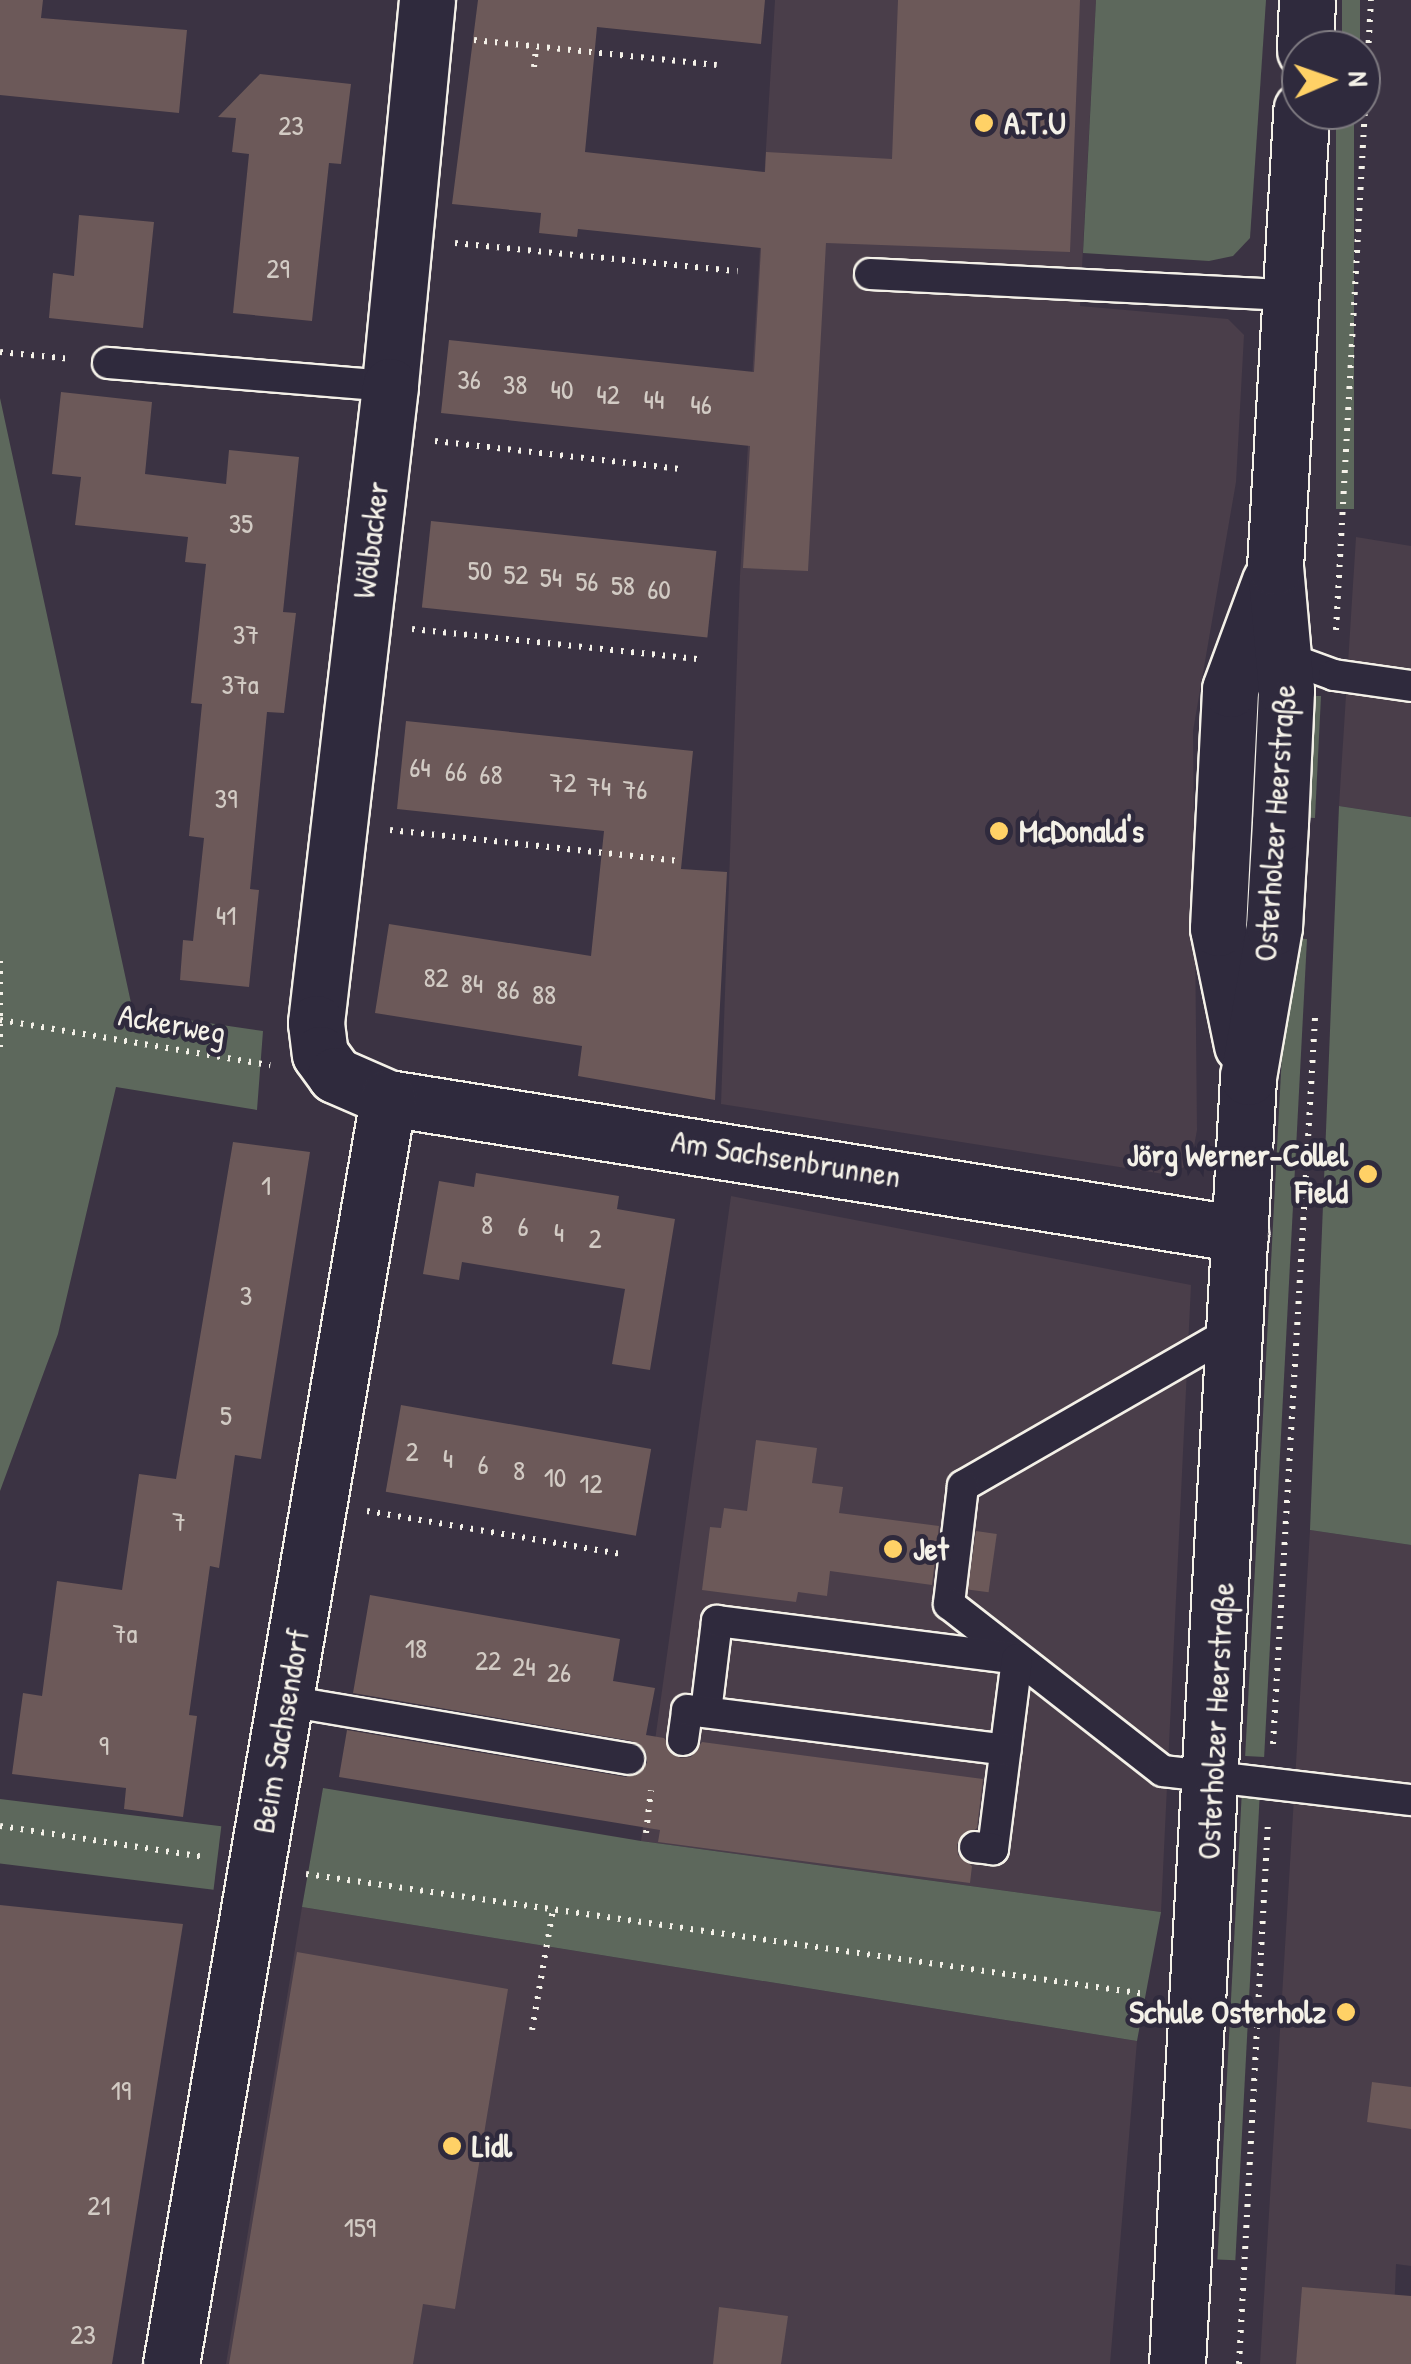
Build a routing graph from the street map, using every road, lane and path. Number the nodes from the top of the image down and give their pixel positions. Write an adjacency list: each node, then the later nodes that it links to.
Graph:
1 (1308, 0): 4 (street)
2 (1371, 0): 20 (path)
3 (425, 17): 5 (path); 9 (street, Wölbacker)
4 (1306, 30)
5 (536, 48): 6 (path); 7 (path)
6 (717, 65)
7 (534, 67)
8 (1300, 130): 12 (street, Osterholzer Heerstraße)
9 (406, 238): 10 (path); 15 (street, Wölbacker)
10 (738, 271)
11 (870, 274): 12 (lane)
12 (1291, 296): 18 (street, Osterholzer Heerstraße)
13 (0, 352): 14 (path)
14 (108, 363): 15 (lane)
15 (387, 410): 16 (path); 17 (street, Wölbacker)
16 (682, 469)
17 (360, 624): 19 (path); 22 (street, Wölbacker)
18 (1264, 652): 20 (lane); 30 (street, Osterholzer Heerstraße)
19 (699, 659)
20 (1334, 675): 21 (lane)
21 (1411, 686)
22 (339, 824): 23 (path); 28 (street, Wölbacker)
23 (679, 862)
24 (0, 961): 26 (path)
25 (1315, 1007): 41 (path)
26 (2, 1020): 27 (path); 28 (path, Ackerweg)
27 (0, 1047)
28 (336, 1075): 29 (street, Am Sachsenbrunnen)
29 (388, 1098): 30 (street, Am Sachsenbrunnen); 32 (street, Beim Sachsendorf)
30 (1240, 1234): 31 (street, Osterholzer Heerstraße)
31 (1236, 1329): 34 (lane); 40 (street, Osterholzer Heerstraße)
32 (320, 1503): 33 (path); 35 (street, Beim Sachsendorf)
33 (622, 1554)
34 (1017, 1659): 36 (lane); 38 (lane); 40 (lane)
35 (287, 1701): 39 (lane); 45 (street, Beim Sachsendorf)
36 (706, 1712): 37 (lane); 38 (lane)
37 (683, 1740)
38 (1006, 1750): 44 (lane)
39 (629, 1759)
40 (1213, 1776): 41 (lane); 47 (street, Osterholzer Heerstraße)
41 (1270, 1780): 42 (lane); 51 (path)
42 (1411, 1800)
43 (0, 1826): 45 (path)
44 (975, 1847)
45 (256, 1867): 46 (path); 49 (street, Beim Sachsendorf)
46 (553, 1910): 47 (path); 48 (path)
47 (1201, 2000): 50 (street, Osterholzer Heerstraße)
48 (532, 2030)
49 (171, 2364)
50 (1178, 2364)
51 (1239, 2364)

